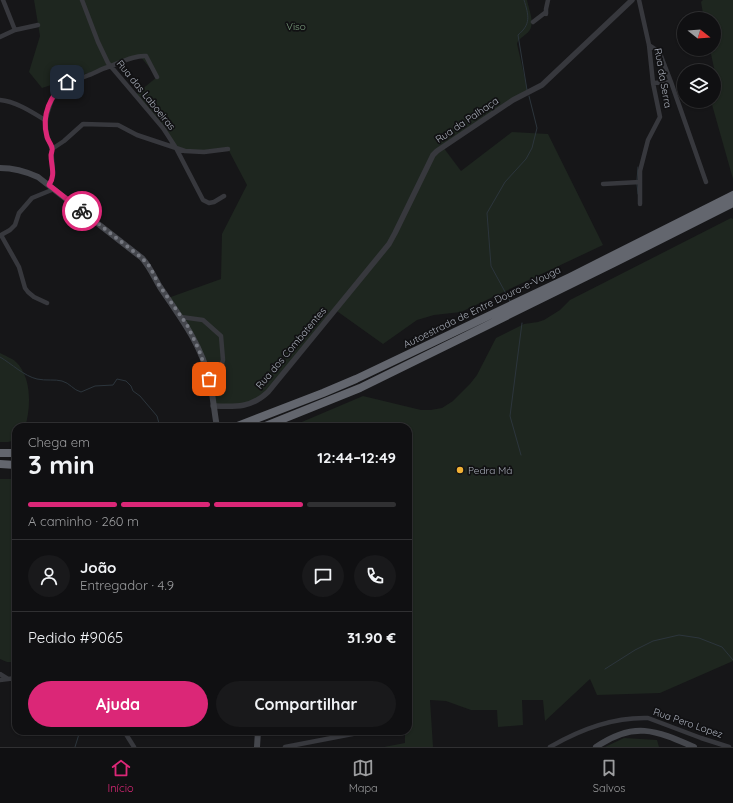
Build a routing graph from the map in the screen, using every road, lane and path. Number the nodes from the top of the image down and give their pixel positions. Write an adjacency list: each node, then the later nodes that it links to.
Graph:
1 (3, 0): 8 (street)
2 (82, 0): 11 (street, Rua das Laboeiras)
3 (548, 0): 6 (street)
4 (632, 0): 29 (street, Rua da Palhaça)
5 (639, 0): 10 (street, Rua da Serra)
6 (533, 22)
7 (38, 25): 8 (street)
8 (15, 30): 9 (street)
9 (0, 38)
10 (649, 45): 13 (street); 14 (street, Rua da Serra)
11 (111, 66): 12 (street); 16 (street); 18 (street, Rua das Laboeiras)
12 (157, 77)
13 (671, 82): 14 (street); 22 (street)
14 (653, 83): 21 (street, Rua da Serra)
15 (0, 100): 16 (street)
16 (45, 120): 17 (street)
17 (52, 148): 18 (street); 24 (street)
18 (176, 148): 19 (street); 26 (street, Rua das Laboeiras)
19 (228, 149)
20 (0, 168): 24 (main road)
21 (640, 182): 23 (street); 27 (street, Rua da Serra)
22 (706, 182)
23 (603, 184)
24 (52, 187): 30 (street); 31 (main road)
25 (733, 195): 35 (highway, Autoestrada de Entre Douro-e-Vouga)
26 (224, 196)
27 (640, 204)
28 (733, 204): 36 (highway, Autoestrada de Entre Douro-e-Vouga)
29 (351, 290): 33 (street, Rua dos Combatentes)
30 (46, 303)
31 (181, 317): 32 (main road); 32 (street)
32 (209, 379): 33 (main road)
33 (213, 406): 34 (main road)
34 (216, 423)
35 (245, 423)
36 (273, 423)
37 (0, 453): 38 (highway)
38 (12, 453)
39 (0, 464): 40 (highway)
40 (12, 464)
41 (0, 674): 42 (street)
42 (8, 678): 43 (street); 44 (street)
43 (12, 678)
44 (0, 680)
45 (126, 735): 48 (street)
46 (258, 735): 49 (main road)
47 (347, 735): 50 (street)
48 (134, 747)
49 (257, 747)
50 (285, 747)
51 (550, 747): 54 (street, Rua Pero Lopez)
52 (596, 747): 53 (main road)
53 (694, 747)
54 (729, 747)

